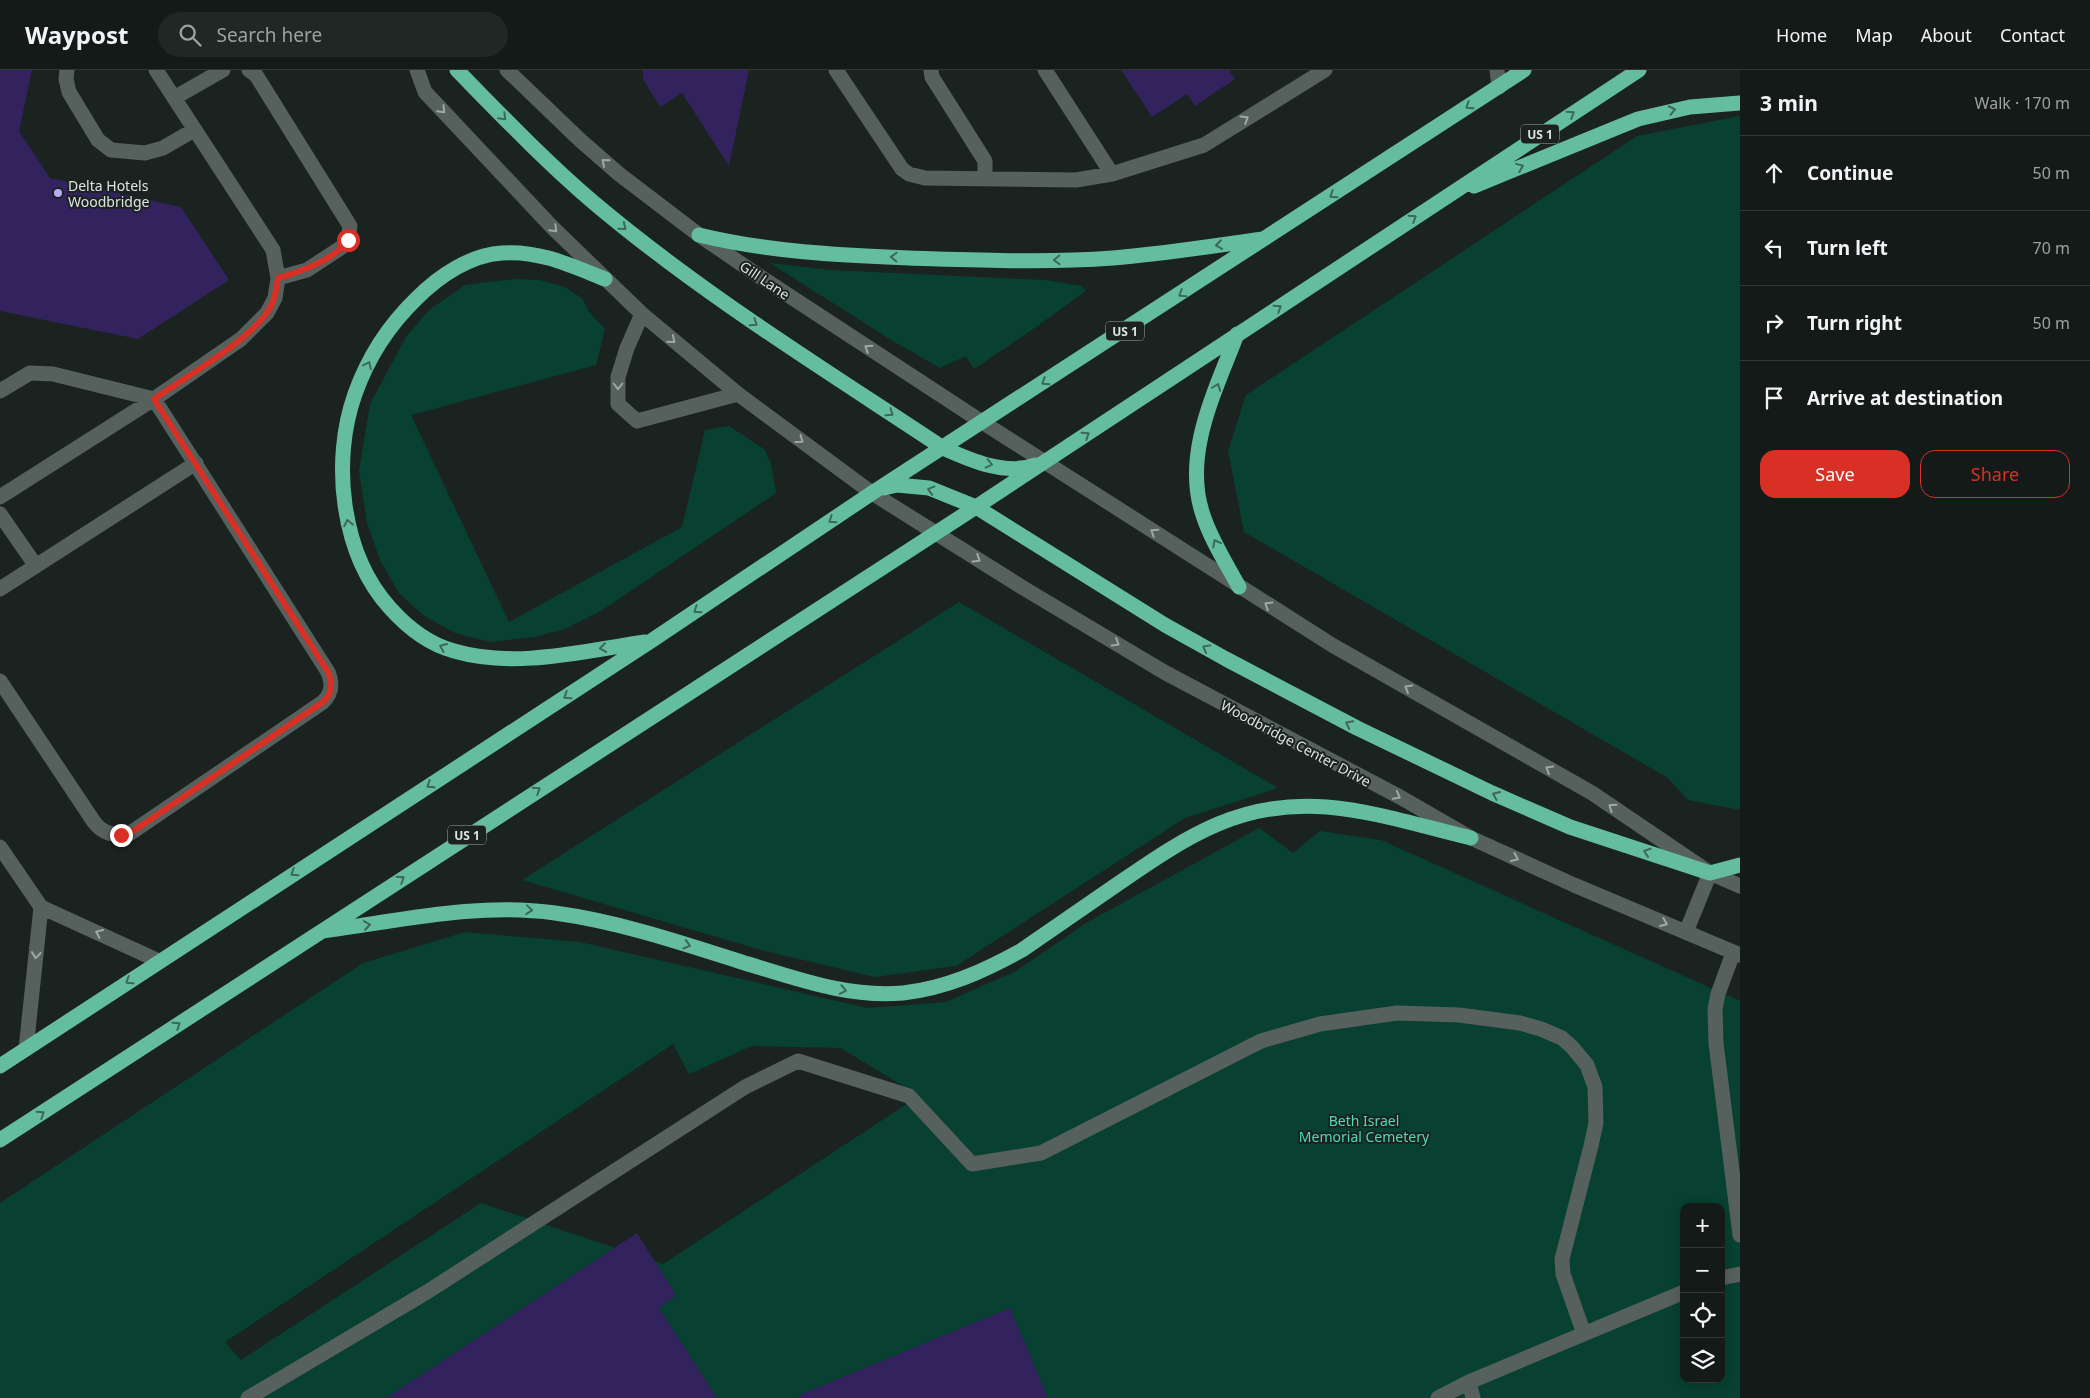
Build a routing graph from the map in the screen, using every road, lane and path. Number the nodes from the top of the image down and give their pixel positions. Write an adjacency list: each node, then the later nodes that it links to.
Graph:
1 (67, 70): 18 (street)
2 (156, 70): 16 (street)
3 (223, 70): 16 (street)
4 (249, 70): 24 (street)
5 (417, 70): 25 (street, one-way to 25)
6 (457, 70): 32 (highway, one-way to 32)
7 (507, 70): 22 (street, Gill Lane, one-way to 7)
8 (836, 70): 20 (street)
9 (931, 70): 20 (street)
10 (1045, 70): 19 (street)
11 (1325, 70): 19 (street, one-way to 11)
12 (1497, 70): 15 (street)
13 (1524, 70): 15 (highway, US 1)
14 (1638, 70): 21 (highway, US 1, one-way to 14)
15 (1499, 87): 23 (highway, US 1, one-way to 23)
16 (174, 98): 18 (street)
17 (1740, 103): 21 (highway, one-way to 17)
18 (194, 130): 24 (street)
19 (1112, 174): 20 (street)
20 (985, 178)
21 (1442, 199): 27 (highway, US 1, one-way to 21)
22 (699, 235): 23 (highway, one-way to 22); 31 (street, Gill Lane, one-way to 22)
23 (1267, 238): 31 (highway, US 1, one-way to 31)
24 (278, 278): 30 (street)
25 (605, 279): 26 (street); 43 (highway, one-way to 25)
26 (642, 314): 29 (street, one-way to 29); 29 (street, one-way to 29)
27 (1237, 334): 33 (highway, US 1, one-way to 27); 41 (highway, one-way to 27)
28 (0, 391): 30 (street)
29 (738, 394): 35 (street, one-way to 35)
30 (154, 399): 34 (street); 36 (street)
31 (982, 422): 32 (highway, US 1); 33 (street, Gill Lane)
32 (943, 448): 33 (highway, one-way to 33); 35 (highway, US 1)
33 (1045, 462): 37 (highway, US 1); 41 (street, one-way to 33)
34 (196, 463): 40 (street); 44 (street)
35 (872, 493): 37 (highway, one-way to 35); 39 (street, Woodbridge Center Drive); 43 (highway, US 1, one-way to 43)
36 (0, 497)
37 (976, 507): 39 (highway, US 1); 48 (highway, one-way to 37)
38 (0, 514): 40 (street)
39 (936, 533): 45 (street, Woodbridge Center Drive, one-way to 45); 51 (highway, US 1, one-way to 39)
40 (36, 566): 42 (street)
41 (1239, 586): 48 (street, one-way to 41)
42 (0, 589)
43 (651, 641): 54 (highway, US 1, one-way to 54)
44 (0, 681)
45 (1471, 838): 51 (highway, one-way to 45); 52 (street, Woodbridge Center Drive, one-way to 52)
46 (0, 847): 50 (street)
47 (1740, 865): 48 (highway)
48 (1710, 873): 49 (street); 52 (street)
49 (1740, 886)
50 (41, 907): 54 (street, one-way to 50); 55 (street, one-way to 55)
51 (319, 932): 57 (highway, US 1, one-way to 51)
52 (1686, 932): 53 (street, Woodbridge Center Drive)
53 (1737, 954): 58 (street)
54 (159, 961): 55 (highway, US 1, one-way to 55)
55 (26, 1049): 56 (highway, US 1)
56 (0, 1066)
57 (0, 1140)
58 (1740, 1235)
59 (1740, 1274): 60 (street)
60 (1725, 1277)
61 (1682, 1293): 62 (street)
62 (1584, 1334): 63 (street); 64 (street)
63 (1469, 1382): 65 (street); 66 (street)
64 (248, 1398)
65 (1438, 1398)
66 (1473, 1398)

